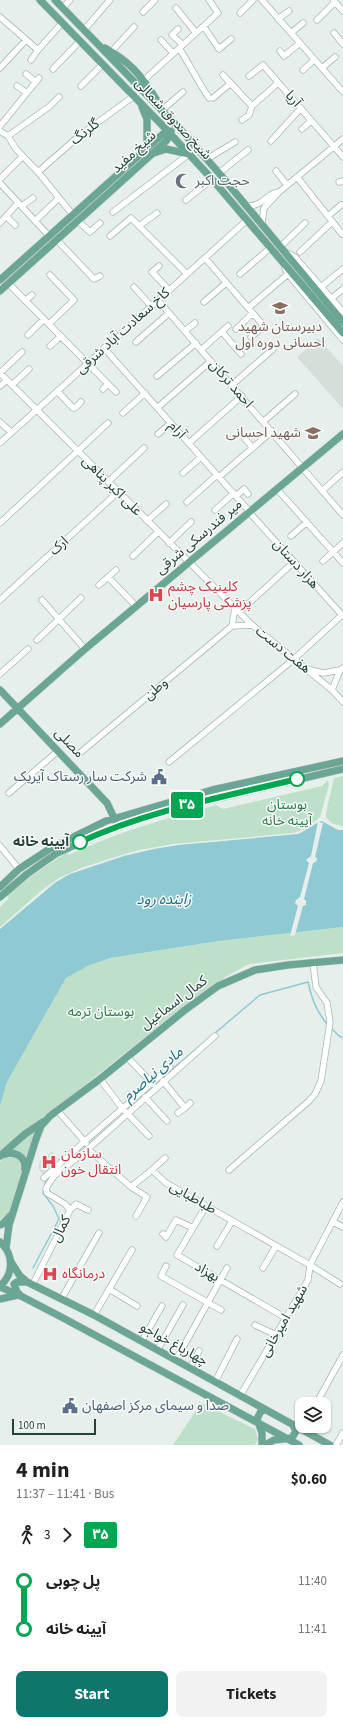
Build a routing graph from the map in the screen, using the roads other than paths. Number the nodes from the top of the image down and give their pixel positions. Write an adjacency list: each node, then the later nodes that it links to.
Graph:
1 (40, 0): 23 (main road, شیخ صدوق شمالی)
2 (55, 0): 12 (main road, شیخ صدوق شمالی)
3 (70, 0): 12 (street)
4 (110, 0): 27 (street)
5 (145, 0): 11 (street)
6 (156, 0): 11 (street)
7 (208, 0): 25 (street)
8 (253, 0): 17 (street)
9 (262, 0): 19 (street)
10 (334, 1): 15 (street); 21 (street)
11 (149, 5): 16 (street)
12 (63, 8): 18 (main road, شیخ صدوق شمالی)
13 (176, 8): 30 (street)
14 (289, 10): 19 (street)
15 (343, 11)
16 (143, 12)
17 (240, 13)
18 (72, 17): 23 (main road); 27 (main road, شیخ صدوق شمالی)
19 (278, 19): 28 (street)
20 (1, 20): 32 (street)
21 (317, 20)
22 (303, 23): 28 (street)
23 (63, 24): 34 (main road, شیخ صدوق شمالی); 39 (street)
24 (134, 26): 41 (street)
25 (204, 27): 30 (street); 31 (street)
26 (178, 29): 38 (street)
27 (84, 30): 36 (main road, شیخ صدوق شمالی)
28 (291, 33): 35 (street)
29 (334, 33): 37 (street)
30 (196, 34): 38 (street)
31 (231, 39)
32 (26, 40): 39 (street); 47 (street)
33 (161, 40): 42 (street)
34 (80, 41): 46 (main road, شیخ صدوق شمالی); 49 (street)
35 (300, 43): 40 (street); 45 (street)
36 (98, 44): 41 (main road); 67 (main road, شیخ صدوق شمالی)
37 (343, 44)
38 (181, 46): 42 (street); 55 (street)
39 (38, 50): 44 (street)
40 (280, 51)
41 (111, 52): 54 (main road)
42 (173, 53): 54 (street)
43 (335, 56): 48 (street)
44 (31, 60)
45 (314, 60): 48 (street); 50 (street)
46 (103, 64): 58 (street); 62 (main road, شیخ صدوق شمالی)
47 (0, 68)
48 (322, 68): 60 (street)
49 (53, 69)
50 (303, 70)
51 (26, 74): 61 (street)
52 (223, 75): 55 (street)
53 (249, 76): 56 (street, آریا)
54 (144, 80): 67 (main road)
55 (231, 83): 65 (street)
56 (278, 83): 65 (street); 66 (street, آریا)
57 (17, 86): 61 (street)
58 (81, 86)
59 (183, 92): 67 (street)
60 (343, 92)
61 (27, 93): 70 (street)
62 (134, 96): 64 (main road, شیخ صدوق شمالی); 87 (street, گلرنگ)
63 (60, 97): 75 (street)
64 (141, 103): 74 (main road, شیخ صدوق شمالی); 81 (main road)
65 (252, 106): 68 (street)
66 (301, 108): 69 (street, آریا); 77 (street)
67 (162, 110): 71 (main road, شیخ صدوق شمالی)
68 (242, 120)
69 (311, 121): 72 (street); 79 (street, آریا)
70 (0, 126)
71 (177, 126): 74 (main road, شیخ مفید); 85 (main road, شیخ صدوق شمالی)
72 (302, 129)
73 (0, 131): 75 (street)
74 (169, 132): 81 (main road, شیخ مفید); 82 (main road, شیخ صدوق شمالی)
75 (8, 136): 83 (street)
76 (343, 139): 79 (street)
77 (271, 141)
78 (235, 142): 85 (street)
79 (334, 147): 84 (street, آریا); 90 (street)
80 (248, 150): 88 (street)
81 (150, 151): 82 (main road); 103 (main road, شیخ مفید); 107 (main road, شیخ مفید)
82 (189, 154): 91 (main road, شیخ صدوق شمالی); 101 (street)
83 (22, 157): 87 (street); 89 (street)
84 (343, 157)
85 (207, 159): 88 (main road, شیخ صدوق شمالی)
86 (276, 171): 93 (street)
87 (38, 172): 96 (street)
88 (219, 173): 100 (main road, شیخ صدوق شمالی)
89 (1, 176)
90 (296, 177): 93 (street); 105 (street)
91 (212, 179): 97 (street); 106 (main road, شیخ صدوق شمالی)
92 (0, 182): 98 (street)
93 (287, 185): 94 (street)
94 (279, 192): 100 (street); 112 (street)
95 (32, 198): 98 (street)
96 (58, 198): 103 (street); 108 (street)
97 (186, 200)
98 (20, 205): 104 (street); 108 (street)
99 (341, 205): 105 (street)
100 (247, 206): 112 (main road, شیخ صدوق شمالی)
101 (113, 212)
102 (156, 213): 115 (street)
103 (73, 215): 117 (main road, شیخ مفید)
104 (6, 216): 110 (street); 114 (street)
105 (328, 216): 109 (street)
106 (247, 220): 121 (main road, شیخ صدوق شمالی); 124 (street, کاخ سعادت آباد شرقی)
107 (78, 221): 111 (street); 119 (main road, شیخ مفید)
108 (35, 222): 117 (street)
109 (332, 222): 116 (street); 122 (street)
110 (0, 223)
111 (100, 223)
112 (262, 223): 120 (main road, شیخ صدوق شمالی)
113 (305, 223): 120 (street)
114 (15, 225)
115 (139, 226): 118 (street); 128 (street)
116 (342, 234)
117 (49, 236): 132 (main road, شیخ مفید)
118 (110, 236)
119 (57, 240): 131 (street); 133 (main road, شیخ مفید)
120 (281, 246): 123 (main road, شیخ صدوق شمالی)
121 (270, 248): 127 (main road, شیخ صدوق شمالی); 129 (street)
122 (300, 252)
123 (287, 253): 136 (street, شیخ صدوق شمالی); 151 (main road, شیخ صدوق شمالی)
124 (205, 258): 128 (street, کاخ سعادت آباد شرقی); 134 (street)
125 (159, 266): 138 (street)
126 (343, 269): 136 (street)
127 (289, 272): 146 (street); 158 (main road, شیخ صدوق شمالی); 162 (street, شیخ صدوق شمالی)
128 (187, 274): 138 (street, کاخ سعادت آباد شرقی)
129 (240, 274)
130 (50, 275): 153 (street)
131 (100, 276)
132 (0, 279)
133 (8, 283): 139 (main road, شیخ مفید); 143 (street)
134 (226, 283): 144 (street); 146 (street)
135 (134, 287): 145 (street)
136 (321, 287): 141 (street, شیخ صدوق شمالی)
137 (343, 289): 141 (street)
138 (169, 290): 142 (street, کاخ سعادت آباد شرقی)
139 (0, 291)
140 (32, 295): 143 (street)
141 (331, 299): 147 (street, شیخ صدوق شمالی)
142 (158, 300): 145 (street, کاخ سعادت آباد شرقی); 148 (street, احمد ترکان)
143 (25, 301): 150 (street)
144 (204, 302)
145 (151, 306): 166 (street, کاخ سعادت آباد شرقی)
146 (248, 308): 149 (street)
147 (343, 312)
148 (169, 313): 156 (street, احمد ترکان); 163 (street)
149 (252, 314): 155 (street); 161 (street)
150 (44, 319): 153 (street); 159 (street)
151 (343, 322)
152 (195, 323): 156 (street)
153 (49, 324): 160 (street)
154 (228, 326): 157 (street)
155 (236, 329)
156 (185, 331): 164 (street, احمد ترکان)
157 (222, 332): 168 (street); 170 (street)
158 (343, 333)
159 (28, 335)
160 (61, 336): 165 (street); 172 (street)
161 (251, 337)
162 (343, 340)
163 (136, 342)
164 (196, 343): 168 (street, احمد ترکان); 175 (street)
165 (50, 346)
166 (104, 348): 172 (street, کاخ سعادت آباد شرقی); 184 (street, آرام)
167 (273, 349): 179 (street)
168 (201, 350): 171 (street, احمد ترکان)
169 (22, 352): 174 (street)
170 (241, 354)
171 (211, 361): 179 (street, احمد ترکان); 188 (street)
172 (88, 363): 177 (street); 182 (street, کاخ سعادت آباد شرقی)
173 (29, 369): 178 (street)
174 (0, 373): 176 (street, علی اکبر پناهی)
175 (157, 376)
176 (7, 380): 178 (street, علی اکبر پناهی); 180 (street)
177 (108, 384): 181 (street); 183 (street)
178 (12, 385): 189 (street, علی اکبر پناهی)
179 (232, 385): 186 (street, احمد ترکان)
180 (0, 386)
181 (103, 389)
182 (57, 391): 187 (street); 189 (street, کاخ سعادت آباد شرقی)
183 (116, 392)
184 (144, 393): 188 (street, آرام); 190 (street)
185 (296, 394): 191 (street)
186 (242, 396): 191 (street, احمد ترکان); 201 (street)
187 (81, 402)
188 (158, 408): 194 (street, آرام)
189 (36, 409): 195 (street, کاخ سعادت آباد شرقی); 204 (street, علی اکبر پناهی)
190 (124, 413)
191 (264, 421): 196 (street, احمد ترکان)
192 (0, 422): 195 (street)
193 (108, 423): 204 (street)
194 (171, 423): 197 (street); 201 (street, آرام)
195 (11, 432): 200 (street, کاخ سعادت آباد شرقی)
196 (272, 432): 203 (street); 206 (street, احمد ترکان)
197 (158, 434)
198 (342, 437): 206 (main road, میر فندرسکی شرقی)
199 (245, 438): 203 (street)
200 (0, 443)
201 (189, 443): 205 (street, آرام)
202 (144, 448): 210 (street)
203 (253, 448): 209 (street)
204 (78, 451): 210 (street, علی اکبر پناهی); 222 (street)
205 (201, 457): 208 (street); 209 (street, آرام)
206 (303, 468): 211 (main road, میر فندرسکی شرقی); 212 (street, احمد ترکان)
207 (343, 472): 212 (street)
208 (183, 473)
209 (218, 476): 215 (street, آرام); 216 (street)
210 (108, 482): 213 (street, علی اکبر پناهی)
211 (277, 489): 219 (main road, میر فندرسکی شرقی); 224 (street)
212 (322, 490): 220 (street, احمد ترکان)
213 (118, 492): 221 (street, علی اکبر پناهی); 239 (street, ارک)
214 (248, 494): 215 (street)
215 (235, 495): 218 (street); 219 (street, آرام)
216 (187, 502)
217 (166, 504): 221 (street)
218 (214, 510)
219 (249, 512): 231 (street, هزار دستان); 233 (main road, میر فندرسکی شرقی)
220 (343, 515)
221 (147, 521): 225 (street, علی اکبر پناهی)
222 (0, 522)
223 (191, 522): 227 (street)
224 (307, 522): 226 (street); 229 (street)
225 (158, 532): 227 (street, علی اکبر پناهی); 230 (street)
226 (291, 536)
227 (169, 543): 233 (street, علی اکبر پناهی)
228 (343, 543): 229 (street)
229 (333, 552): 232 (street); 234 (street)
230 (133, 556)
231 (294, 562): 242 (street); 243 (street, هزار دستان)
232 (323, 562)
233 (188, 563): 241 (main road, میر فندرسکی شرقی); 242 (street, هفت دست)
234 (343, 563)
235 (116, 570): 236 (street)
236 (108, 577): 237 (street); 241 (street)
237 (99, 585)
238 (81, 598): 244 (street)
239 (0, 600)
240 (42, 600): 244 (street)
241 (136, 606): 249 (main road, میر فندرسکی شرقی)
242 (237, 610): 245 (street, هفت دست); 246 (street)
243 (342, 615): 250 (street)
244 (59, 619): 247 (street); 249 (street)
245 (252, 625): 246 (street); 250 (street, هفت دست)
246 (232, 626): 260 (street, وطن)
247 (37, 640)
248 (28, 649): 253 (street)
249 (85, 649): 257 (main road, میر فندرسکی شرقی)
250 (294, 659): 251 (street, هفت دست); 262 (street)
251 (306, 669): 252 (street); 255 (street, هفت دست)
252 (342, 669): 255 (street)
253 (0, 674)
254 (0, 690): 257 (main road, مصلی)
255 (332, 690): 256 (street, هفت دست)
256 (343, 702)
257 (18, 709): 258 (main road, میر فندرسکی شرقی); 259 (main road, مصلی)
258 (0, 724)
259 (58, 751): 264 (street); 265 (main road, مصلی)
260 (81, 752)
261 (343, 761): 265 (main road)
262 (169, 762)
263 (343, 769): 266 (main road)
264 (8, 793)
265 (114, 818): 266 (main road, مصلی); 268 (main road)
266 (117, 826): 270 (main road)
267 (0, 846): 268 (street)
268 (19, 869): 269 (main road)
269 (0, 887)
270 (0, 897)
271 (343, 960): 272 (main road, کمال اسماعیل)
272 (314, 963): 274 (main road, کمال اسماعیل); 295 (street)
273 (215, 1036): 277 (street, کمال)
274 (127, 1057): 276 (main road, کمال اسماعیل); 278 (street)
275 (170, 1067): 278 (street)
276 (100, 1079): 282 (street); 284 (main road, کمال اسماعیل)
277 (163, 1081): 279 (street, کمال); 283 (street)
278 (151, 1082): 279 (street); 282 (street)
279 (156, 1088): 280 (street, کمال)
280 (145, 1097): 286 (street, کمال); 288 (street)
281 (190, 1103): 283 (street)
282 (122, 1108): 286 (street); 290 (street)
283 (185, 1108): 285 (street)
284 (57, 1110): 287 (main road, کمال اسماعیل); 290 (street)
285 (178, 1113)
286 (128, 1114): 289 (street); 291 (street, کمال)
287 (45, 1121): 292 (main road, کمال اسماعیل); 296 (main road, کمال اسماعیل)
288 (167, 1121)
289 (149, 1136)
290 (85, 1141): 291 (street); 297 (street)
291 (89, 1148): 298 (street); 302 (street, کمال)
292 (0, 1156): 296 (main road)
293 (165, 1158): 294 (street)
294 (152, 1170): 298 (street); 300 (street, طباطبایی)
295 (229, 1170)
296 (24, 1177): 301 (main road, کمال اسماعیل)
297 (44, 1178)
298 (131, 1187): 304 (street)
299 (343, 1202): 306 (street, شهید امیرخانی)
300 (206, 1206): 305 (street, طباطبایی); 309 (street, بهزاد)
301 (14, 1209): 307 (main road); 315 (main road, کمال اسماعیل)
302 (70, 1210): 303 (street); 323 (street, کمال)
303 (88, 1210)
304 (136, 1216)
305 (232, 1221): 313 (street); 314 (street, طباطبایی)
306 (333, 1222): 308 (street); 318 (street, شهید امیرخانی)
307 (0, 1225)
308 (343, 1227)
309 (193, 1228): 311 (street); 322 (street, بهزاد)
310 (99, 1233): 328 (street)
311 (163, 1234)
312 (0, 1242): 315 (main road)
313 (217, 1246)
314 (276, 1246): 318 (street, طباطبایی); 321 (street)
315 (6, 1248): 317 (main road, چهارباغ خواجو)
316 (132, 1250): 326 (street)
317 (11, 1262): 323 (main road, چهارباغ خواجو); 325 (main road)
318 (310, 1265): 324 (street, طباطبایی); 336 (street, شهید امیرخانی)
319 (166, 1266): 330 (street)
320 (227, 1268): 322 (street)
321 (263, 1268)
322 (220, 1280): 330 (street); 336 (street, بهزاد)
323 (30, 1283): 327 (main road); 328 (main road, چهارباغ خواجو)
324 (340, 1284)
325 (0, 1287): 327 (main road, چهارباغ خواجو)
326 (109, 1289): 332 (street); 335 (street)
327 (19, 1295): 329 (main road); 350 (main road, چهارباغ خواجو)
328 (62, 1298): 335 (main road, چهارباغ خواجو)
329 (0, 1299)
330 (208, 1302): 334 (street); 344 (street)
331 (183, 1305): 341 (street)
332 (137, 1306)
333 (162, 1306): 340 (street)
334 (221, 1310)
335 (94, 1315): 340 (main road, چهارباغ خواجو)
336 (286, 1318): 338 (street, شهید امیرخانی)
337 (255, 1325): 338 (street)
338 (276, 1335): 347 (street, شهید امیرخانی)
339 (237, 1340): 346 (street)
340 (142, 1341): 341 (main road, چهارباغ خواجو)
341 (158, 1349): 344 (main road, چهارباغ خواجو)
342 (199, 1351): 345 (street)
343 (343, 1355): 348 (street)
344 (176, 1360): 345 (main road, چهارباغ خواجو)
345 (190, 1368): 346 (main road, چهارباغ خواجو)
346 (215, 1382): 347 (main road, چهارباغ خواجو)
347 (240, 1396): 349 (main road, چهارباغ خواجو)
348 (320, 1397)
349 (265, 1410): 350 (main road); 351 (main road, چهارباغ خواجو)
350 (258, 1423): 355 (main road, چهارباغ خواجو); 356 (main road)
351 (295, 1425)
352 (296, 1433): 355 (main road)
353 (309, 1433): 358 (main road, چهارباغ خواجو)
354 (343, 1433): 359 (street)
355 (292, 1443): 357 (main road)
356 (262, 1445)
357 (265, 1445)
358 (330, 1445)
359 (336, 1445)

